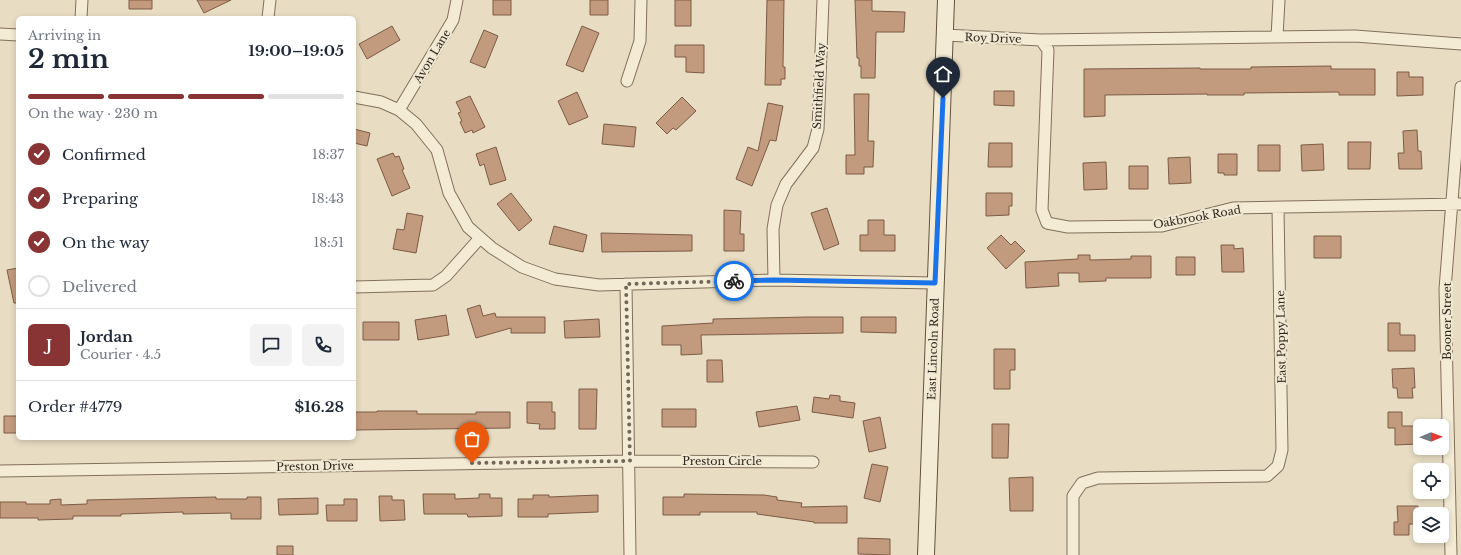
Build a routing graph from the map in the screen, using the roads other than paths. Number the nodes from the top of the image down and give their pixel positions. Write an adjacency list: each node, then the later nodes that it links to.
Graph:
1 (82, 0): 8 (street)
2 (270, 0): 9 (street)
3 (457, 0): 19 (street, Avon Lane)
4 (641, 0): 16 (street)
5 (823, 0): 23 (street, Smithfield Way)
6 (946, 0): 12 (main road, East Lincoln Road)
7 (1278, 0): 13 (street)
8 (81, 16)
9 (268, 16)
10 (0, 34): 11 (street)
11 (16, 35)
12 (945, 35): 14 (street, Roy Drive); 24 (main road, East Lincoln Road)
13 (1277, 37): 14 (street, Roy Drive); 15 (street, Roy Drive)
14 (1041, 40): 21 (street, Oakbrook Road)
15 (1461, 44)
16 (628, 81)
17 (1461, 87): 20 (street, Booner Street)
18 (356, 97): 19 (street)
19 (399, 110): 22 (street)
20 (1457, 204): 21 (street, Oakbrook Road); 33 (street, Booner Street)
21 (1278, 208): 32 (street, East Poppy Lane)
22 (480, 238): 25 (street); 26 (street)
23 (774, 280): 24 (street); 25 (street)
24 (935, 283): 31 (main road, East Lincoln Road)
25 (626, 284): 27 (street)
26 (356, 287)
27 (630, 461): 28 (street, Preston Circle); 29 (street, Preston Drive); 30 (street)
28 (813, 462)
29 (0, 471)
30 (630, 555)
31 (926, 555)
32 (1073, 555)
33 (1451, 555)

